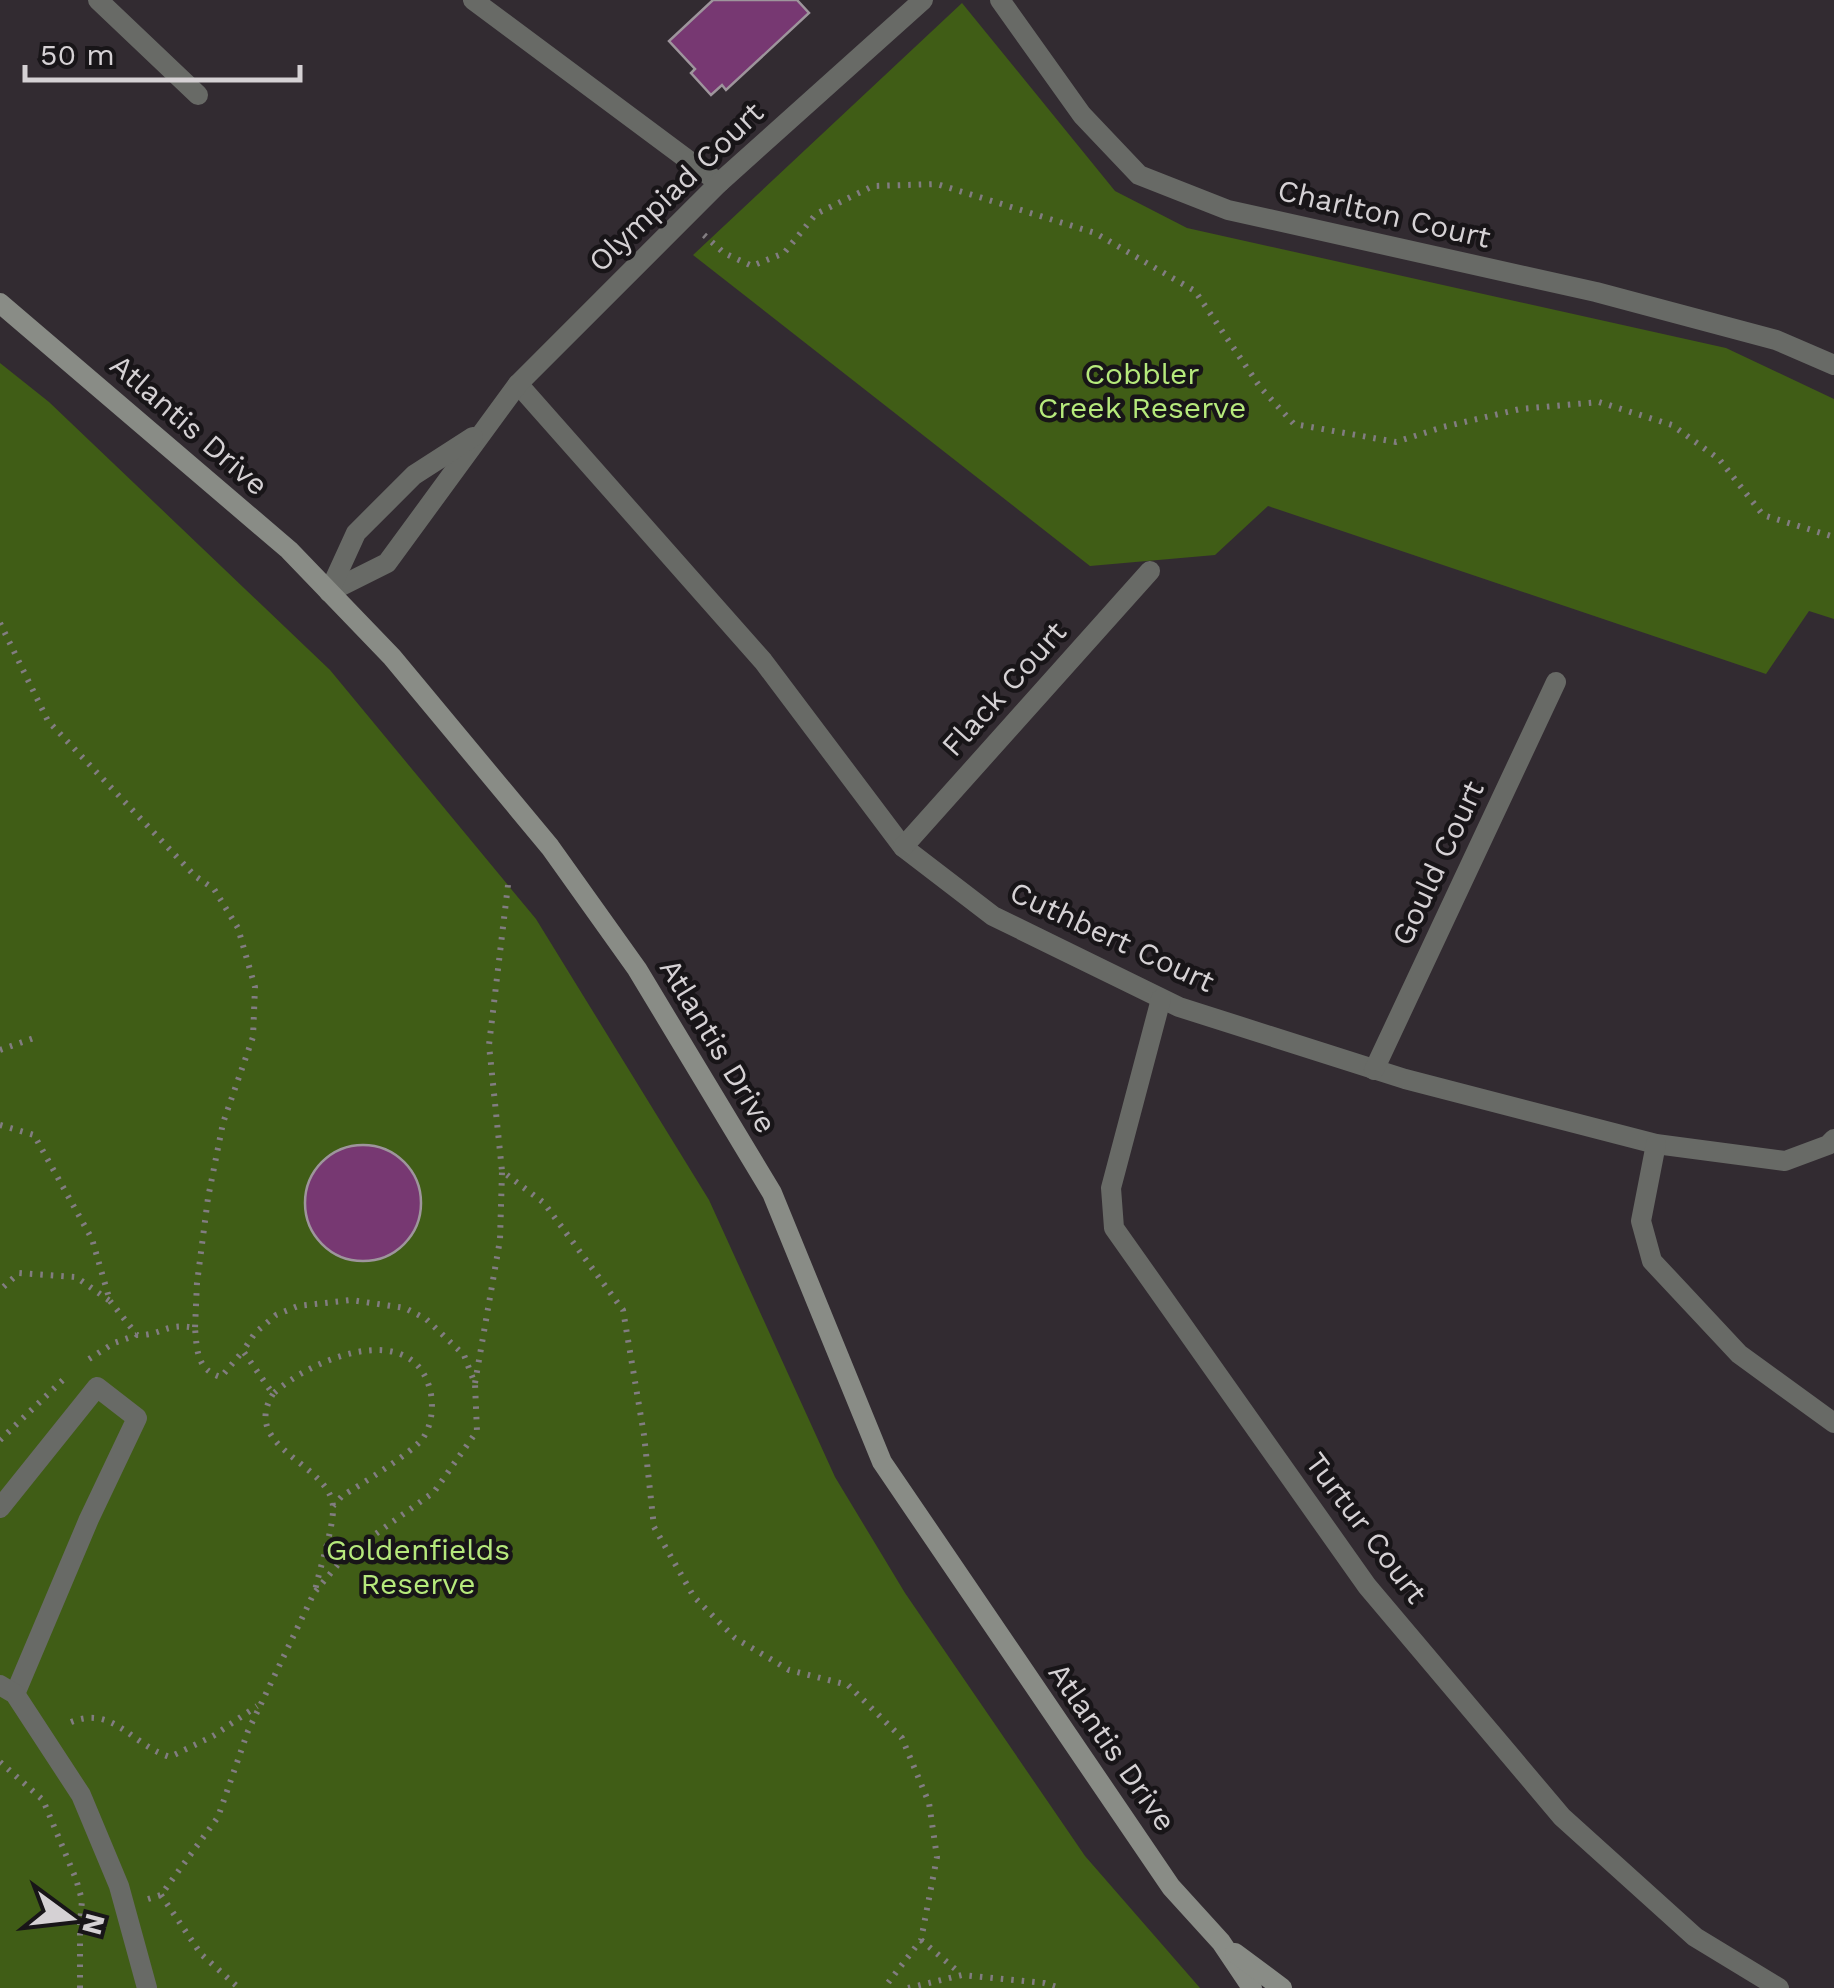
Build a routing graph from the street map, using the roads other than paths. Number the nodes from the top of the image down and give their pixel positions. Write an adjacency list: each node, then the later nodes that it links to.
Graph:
1 (98, 0): 5 (street)
2 (473, 0): 6 (street)
3 (924, 0): 6 (street, Olympiad Court)
4 (1000, 0): 8 (street, Charlton Court)
5 (198, 95)
6 (720, 183): 9 (street, Olympiad Court)
7 (0, 302): 12 (street, Atlantis Drive)
8 (1834, 366)
9 (518, 384): 10 (street, Olympiad Court); 14 (street, Cuthbert Court)
10 (482, 430): 12 (street, Olympiad Court); 12 (street, Olympiad Court)
11 (1150, 571): 14 (street, Flack Court)
12 (329, 592): 22 (street, Atlantis Drive)
13 (1556, 682): 16 (street, Gould Court)
14 (903, 846): 15 (street, Cuthbert Court)
15 (1161, 999): 16 (street, Cuthbert Court); 26 (street, Turtur Court)
16 (1374, 1070): 18 (street, Cuthbert Court)
17 (1834, 1139): 18 (street, Cuthbert Court)
18 (1656, 1144): 19 (street)
19 (1834, 1423)
20 (0, 1508): 21 (street)
21 (7, 1690): 23 (street)
22 (1221, 1942): 24 (street, Atlantis Drive); 25 (street, Atlantis Drive)
23 (147, 1988)
24 (1252, 1988)
25 (1282, 1988)
26 (1778, 1988)

